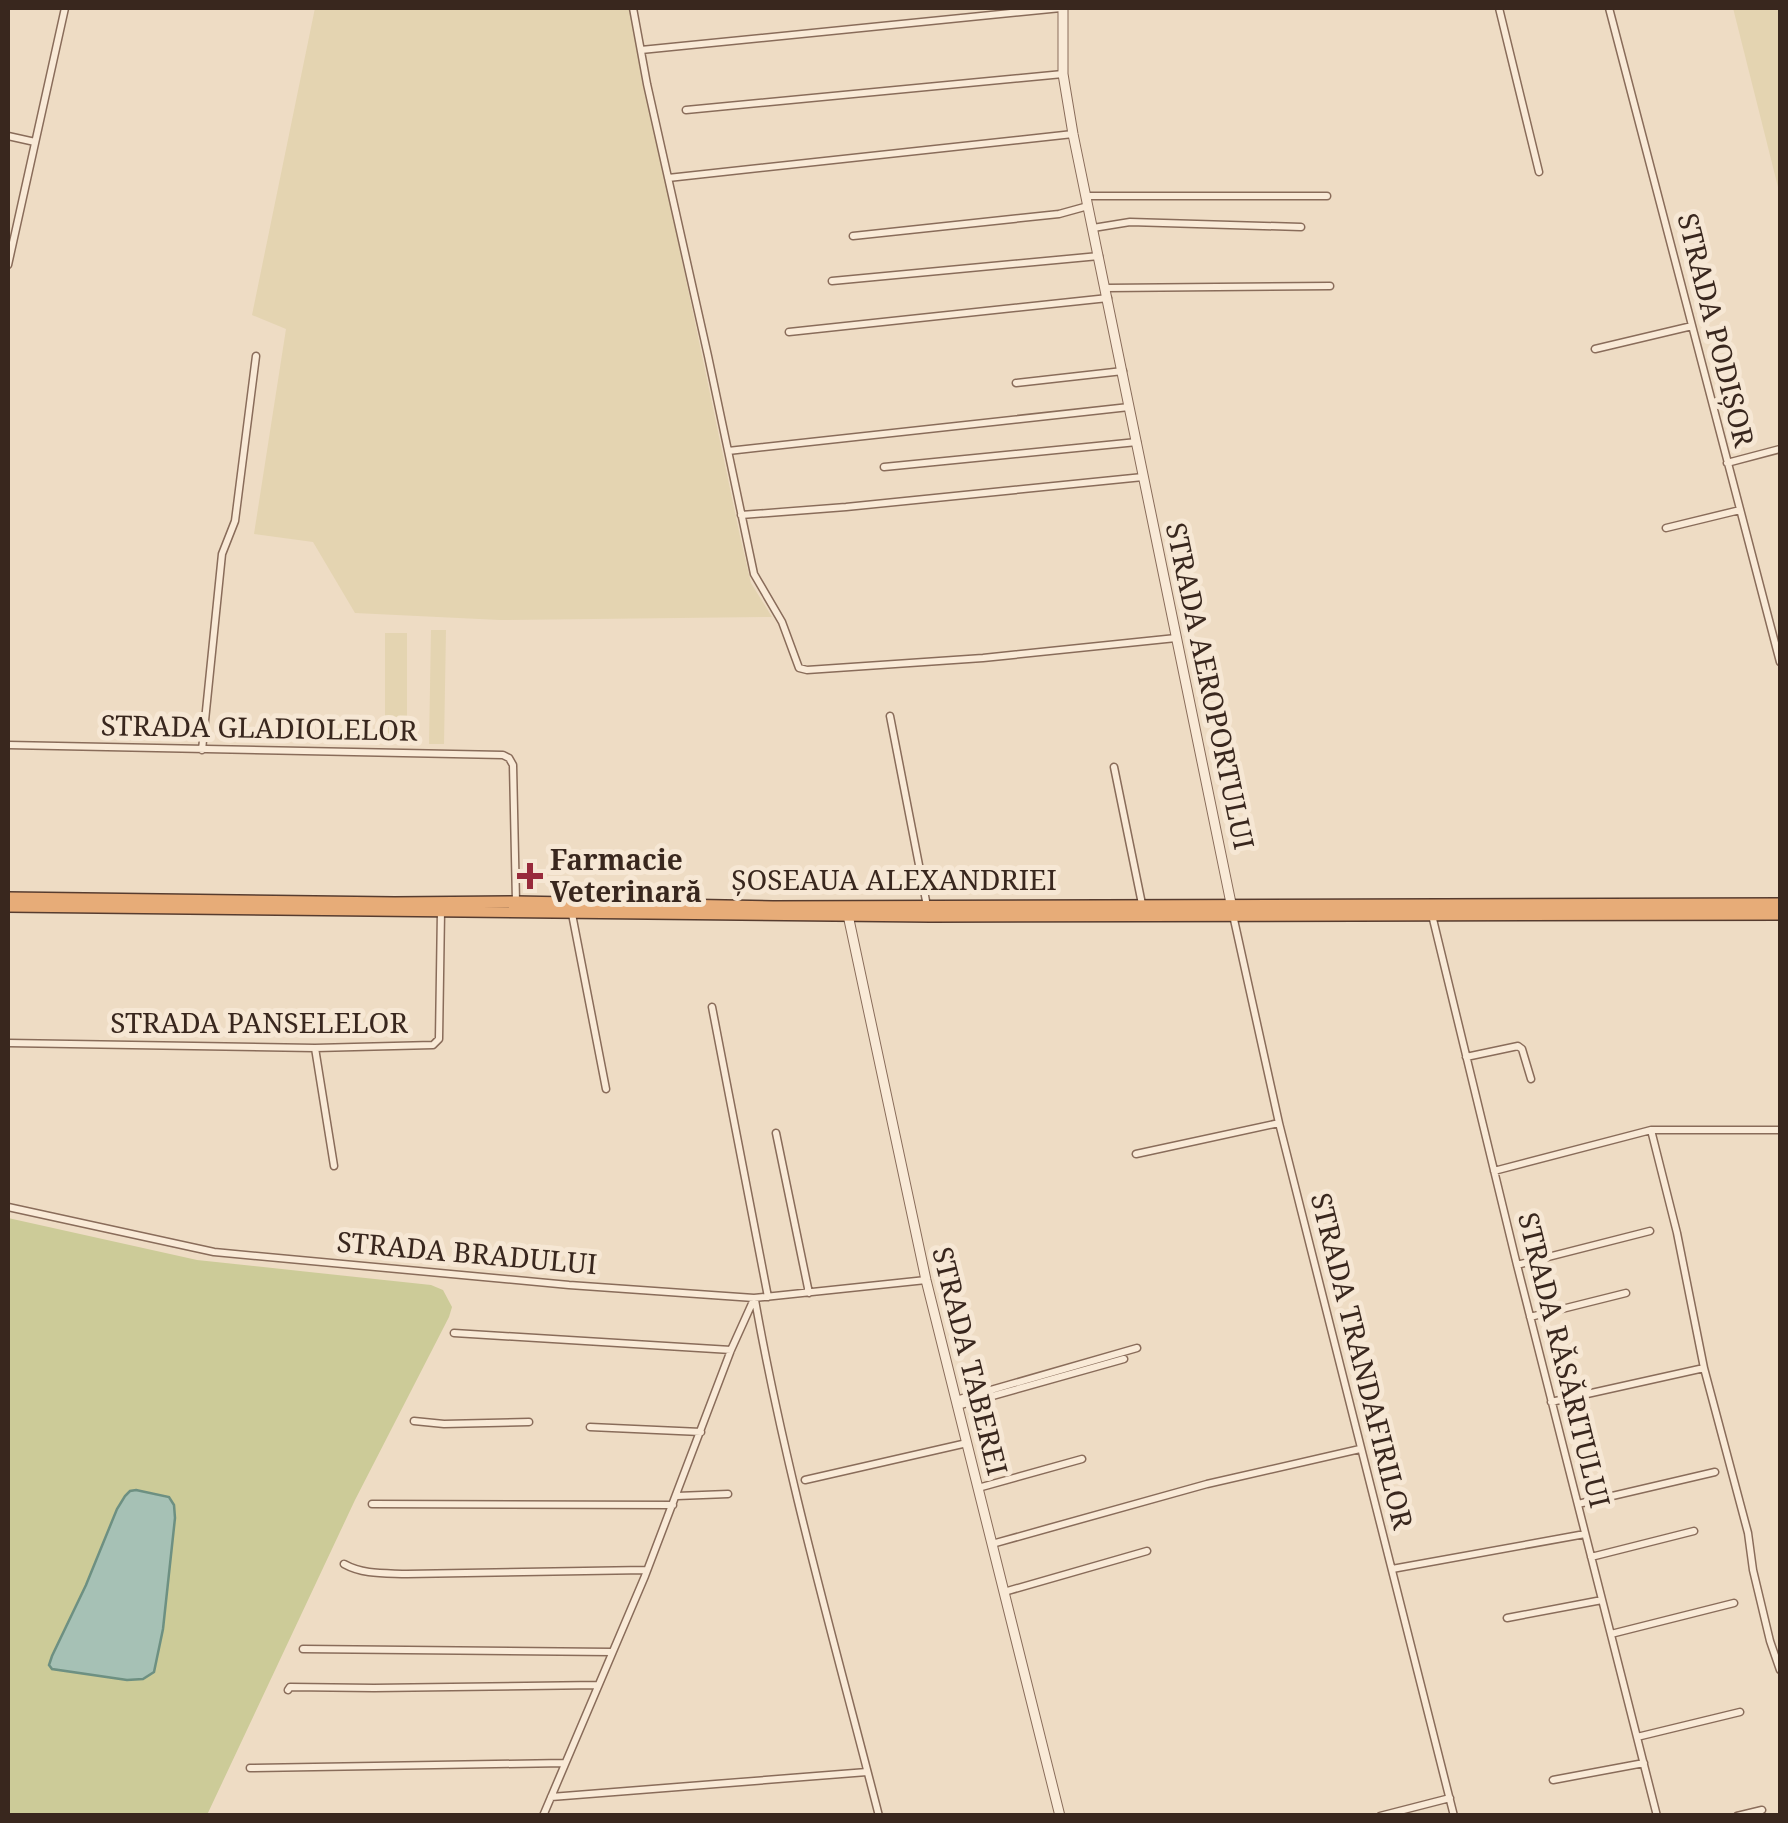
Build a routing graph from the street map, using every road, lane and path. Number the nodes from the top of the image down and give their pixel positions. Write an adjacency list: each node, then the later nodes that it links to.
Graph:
1 (65, 8): 11 (street)
2 (633, 8): 6 (street)
3 (1062, 8): 6 (street); 7 (street, STRADA AEROPORTULUI)
4 (1499, 8): 12 (street)
5 (1609, 8): 24 (street, STRADA PODIȘOR)
6 (640, 50): 13 (street)
7 (1064, 74): 8 (street); 9 (street, STRADA AEROPORTULUI)
8 (686, 110)
9 (1073, 134): 13 (street); 15 (street, STRADA AEROPORTULUI)
10 (8, 136): 11 (street)
11 (35, 142): 20 (street)
12 (1539, 172)
13 (668, 178): 33 (street)
14 (1327, 196): 15 (street)
15 (1087, 201): 17 (street, STRADA AEROPORTULUI); 18 (street)
16 (1301, 227): 17 (street)
17 (1093, 228): 19 (street, STRADA AEROPORTULUI)
18 (853, 236)
19 (1099, 256): 21 (street); 23 (street, STRADA AEROPORTULUI)
20 (8, 265)
21 (832, 282)
22 (1330, 286): 23 (street)
23 (1107, 293): 25 (street); 28 (street, STRADA AEROPORTULUI)
24 (1692, 326): 26 (street); 34 (street, STRADA PODIȘOR)
25 (789, 332)
26 (1595, 349)
27 (256, 356): 44 (street)
28 (1122, 371): 29 (street); 30 (street, STRADA AEROPORTULUI)
29 (1016, 384)
30 (1130, 407): 31 (street, STRADA AEROPORTULUI); 33 (street)
31 (1137, 442): 35 (street); 36 (street, STRADA AEROPORTULUI)
32 (1780, 449): 34 (street)
33 (728, 451): 38 (street)
34 (1727, 463): 37 (street, STRADA PODIȘOR)
35 (884, 466)
36 (1144, 477): 38 (street); 40 (street, STRADA AEROPORTULUI)
37 (1740, 510): 39 (street); 41 (street, STRADA PODIȘOR)
38 (742, 515): 40 (street)
39 (1666, 528)
40 (1177, 638): 52 (street, STRADA AEROPORTULUI)
41 (1780, 662)
42 (890, 716): 51 (street)
43 (8, 745): 44 (street, STRADA GLADIOLELOR)
44 (202, 750): 47 (street, STRADA GLADIOLELOR)
45 (1114, 767): 48 (street)
46 (8, 898): 47 (highway, ȘOSEAUA ALEXANDRIEI)
47 (516, 902): 51 (highway, ȘOSEAUA ALEXANDRIEI)
48 (1142, 904): 51 (highway, ȘOSEAUA ALEXANDRIEI); 52 (highway, ȘOSEAUA ALEXANDRIEI)
49 (1780, 904): 52 (highway, ȘOSEAUA ALEXANDRIEI)
50 (8, 906): 53 (highway, ȘOSEAUA ALEXANDRIEI)
51 (927, 906)
52 (1232, 910): 56 (highway, ȘOSEAUA ALEXANDRIEI); 57 (highway, ȘOSEAUA ALEXANDRIEI); 64 (street, STRADA TRANDAFIRILOR)
53 (441, 911): 54 (highway, ȘOSEAUA ALEXANDRIEI); 60 (street, STRADA PANSELELOR)
54 (572, 914): 56 (highway, ȘOSEAUA ALEXANDRIEI); 63 (street)
55 (1780, 914): 57 (highway, ȘOSEAUA ALEXANDRIEI)
56 (848, 915): 74 (street, STRADA TABEREI)
57 (1432, 915): 61 (street, STRADA RĂSĂRITULUI)
58 (712, 1007): 77 (street)
59 (8, 1042): 60 (street, STRADA PANSELELOR)
60 (314, 1048): 69 (street)
61 (1466, 1058): 62 (street); 70 (street, STRADA RĂSĂRITULUI)
62 (1532, 1078)
63 (606, 1089)
64 (1279, 1123): 68 (street); 92 (street, STRADA TRANDAFIRILOR)
65 (1651, 1130): 66 (street); 70 (street); 84 (street)
66 (1780, 1130)
67 (776, 1134): 75 (street)
68 (1136, 1154)
69 (334, 1166)
70 (1494, 1171): 73 (street, STRADA RĂSĂRITULUI)
71 (8, 1207): 78 (street, STRADA BRADULUI)
72 (1650, 1230): 73 (street)
73 (1517, 1265): 79 (street, STRADA RĂSĂRITULUI)
74 (926, 1280): 75 (street, STRADA BRADULUI); 86 (street, STRADA TABEREI)
75 (809, 1292): 77 (street, STRADA BRADULUI)
76 (1626, 1293): 79 (street)
77 (768, 1297): 78 (street, STRADA BRADULUI)
78 (754, 1298): 82 (street); 124 (street)
79 (1530, 1317): 85 (street, STRADA RĂSĂRITULUI)
80 (454, 1333): 82 (street)
81 (1137, 1348): 86 (street)
82 (731, 1350): 90 (street)
83 (1124, 1358): 86 (street)
84 (1704, 1368): 85 (street); 116 (street)
85 (1551, 1402): 100 (street, STRADA RĂSĂRITULUI)
86 (956, 1403): 91 (street, STRADA TABEREI)
87 (414, 1421): 88 (street)
88 (528, 1422)
89 (590, 1427): 90 (street)
90 (701, 1432): 98 (street)
91 (967, 1443): 95 (street); 96 (street, STRADA TABEREI)
92 (1360, 1448): 103 (street); 107 (street, STRADA TRANDAFIRILOR)
93 (1082, 1459): 96 (street)
94 (1715, 1472): 100 (street)
95 (805, 1480)
96 (978, 1488): 103 (street, STRADA TABEREI)
97 (728, 1494): 98 (street)
98 (675, 1500): 99 (street); 108 (street)
99 (372, 1504)
100 (1578, 1504): 102 (street, STRADA RĂSĂRITULUI)
101 (1694, 1531): 105 (street)
102 (1585, 1534): 105 (street, STRADA RĂSĂRITULUI); 107 (street)
103 (992, 1544): 109 (street, STRADA TABEREI)
104 (1148, 1552): 109 (street)
105 (1591, 1557): 110 (street, STRADA RĂSĂRITULUI)
106 (344, 1564): 108 (street)
107 (1392, 1568): 127 (street, STRADA TRANDAFIRILOR)
108 (647, 1570): 115 (street)
109 (1004, 1592): 131 (street, STRADA TABEREI)
110 (1602, 1600): 112 (street); 113 (street, STRADA RĂSĂRITULUI)
111 (1734, 1603): 113 (street)
112 (1507, 1618)
113 (1611, 1634): 120 (street, STRADA RĂSĂRITULUI)
114 (303, 1649): 115 (street)
115 (612, 1652): 117 (street)
116 (1780, 1670)
117 (598, 1684): 118 (street); 121 (street)
118 (288, 1690)
119 (1740, 1712): 120 (street)
120 (1637, 1737): 122 (street, STRADA RĂSĂRITULUI)
121 (565, 1763): 123 (street); 126 (street)
122 (1644, 1763): 125 (street); 134 (street, STRADA RĂSĂRITULUI)
123 (250, 1768)
124 (867, 1772): 126 (street); 130 (street)
125 (1553, 1780)
126 (551, 1797): 129 (street)
127 (1450, 1798): 132 (street); 133 (street, STRADA TRANDAFIRILOR)
128 (1762, 1810): 135 (street)
129 (543, 1816)
130 (880, 1816)
131 (1060, 1816)
132 (1380, 1816)
133 (1454, 1816)
134 (1657, 1816)
135 (1737, 1816)

